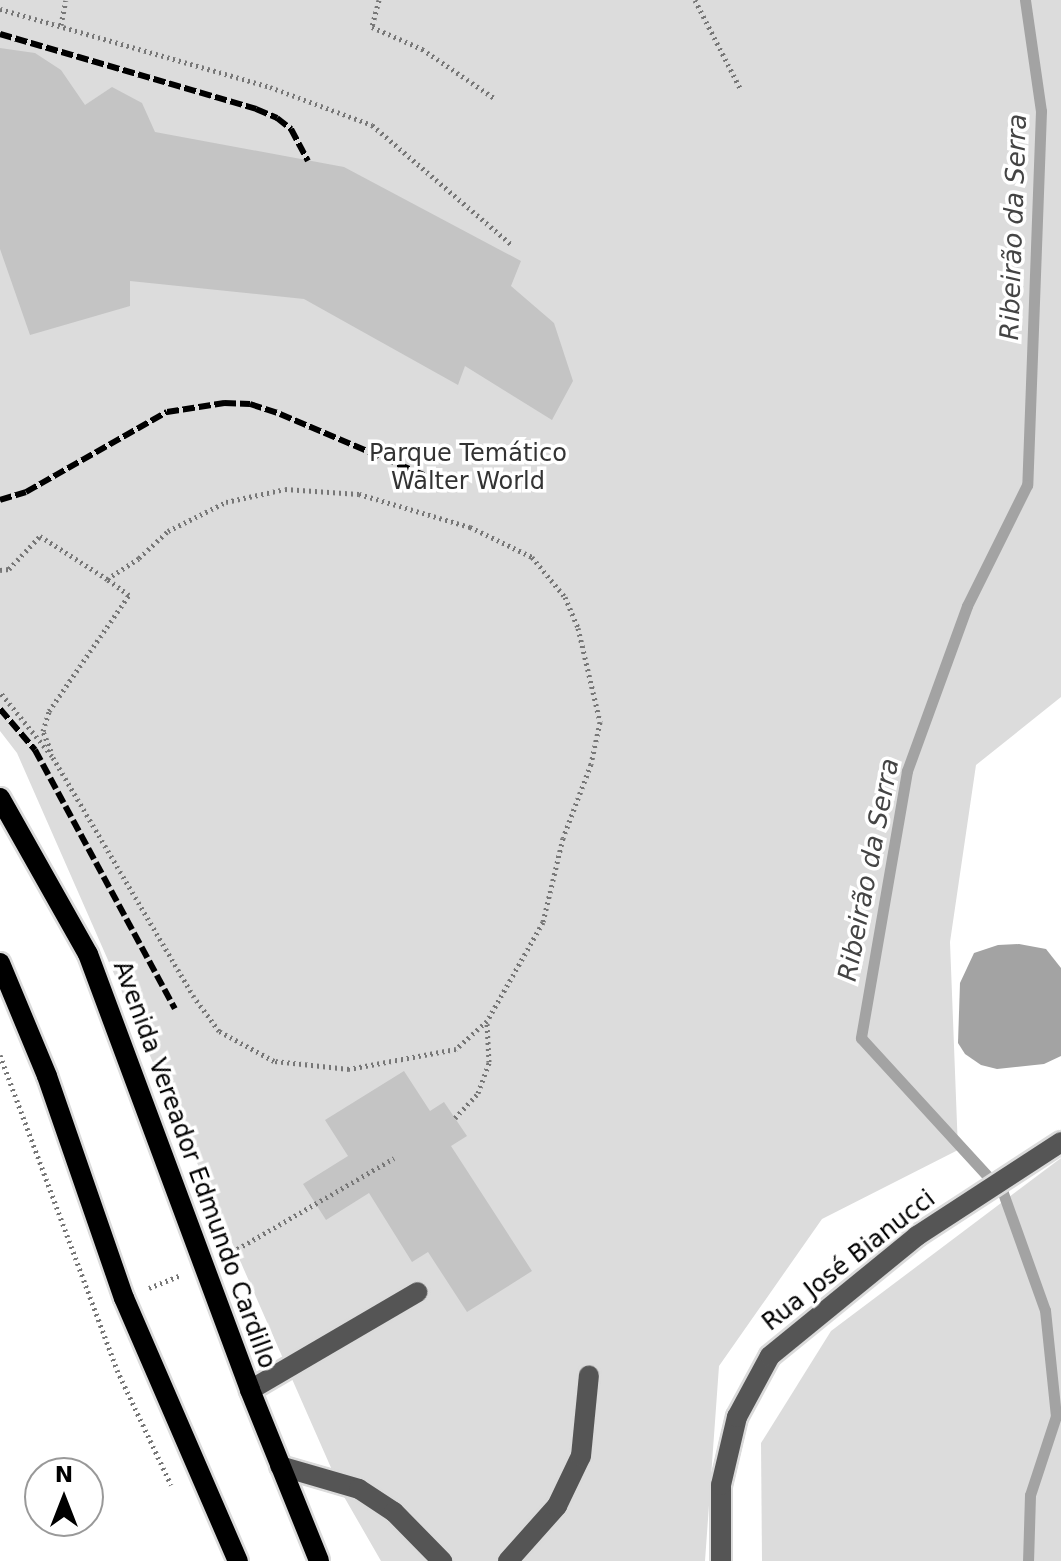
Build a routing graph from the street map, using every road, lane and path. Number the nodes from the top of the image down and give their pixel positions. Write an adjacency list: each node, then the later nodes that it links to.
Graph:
1 (66, 0): 5 (path)
2 (379, 0): 7 (path)
3 (695, 0): 6 (path)
4 (0, 9): 5 (path)
5 (61, 25): 8 (path)
6 (741, 90)
7 (494, 98)
8 (511, 244)
9 (0, 570): 10 (path)
10 (107, 579): 12 (path); 15 (path)
11 (0, 692): 12 (path)
12 (52, 756): 15 (path)
13 (0, 798): 19 (main road, Avenida Vereador Edmundo Cardillo)
14 (0, 963): 21 (main road)
15 (487, 1021): 16 (path)
16 (455, 1118)
17 (1061, 1142): 30 (street, Rua José Bianucci)
18 (394, 1158): 19 (path)
19 (203, 1266): 21 (path); 24 (main road, Avenida Vereador Edmundo Cardillo)
20 (418, 1292): 24 (street)
21 (124, 1298): 22 (path); 26 (main road)
22 (93, 1310)
23 (589, 1375): 29 (street)
24 (250, 1390): 25 (main road, Avenida Vereador Edmundo Cardillo)
25 (280, 1466): 27 (main road, Avenida Vereador Edmundo Cardillo); 28 (street)
26 (238, 1561)
27 (319, 1561)
28 (442, 1561)
29 (508, 1561)
30 (721, 1561)

